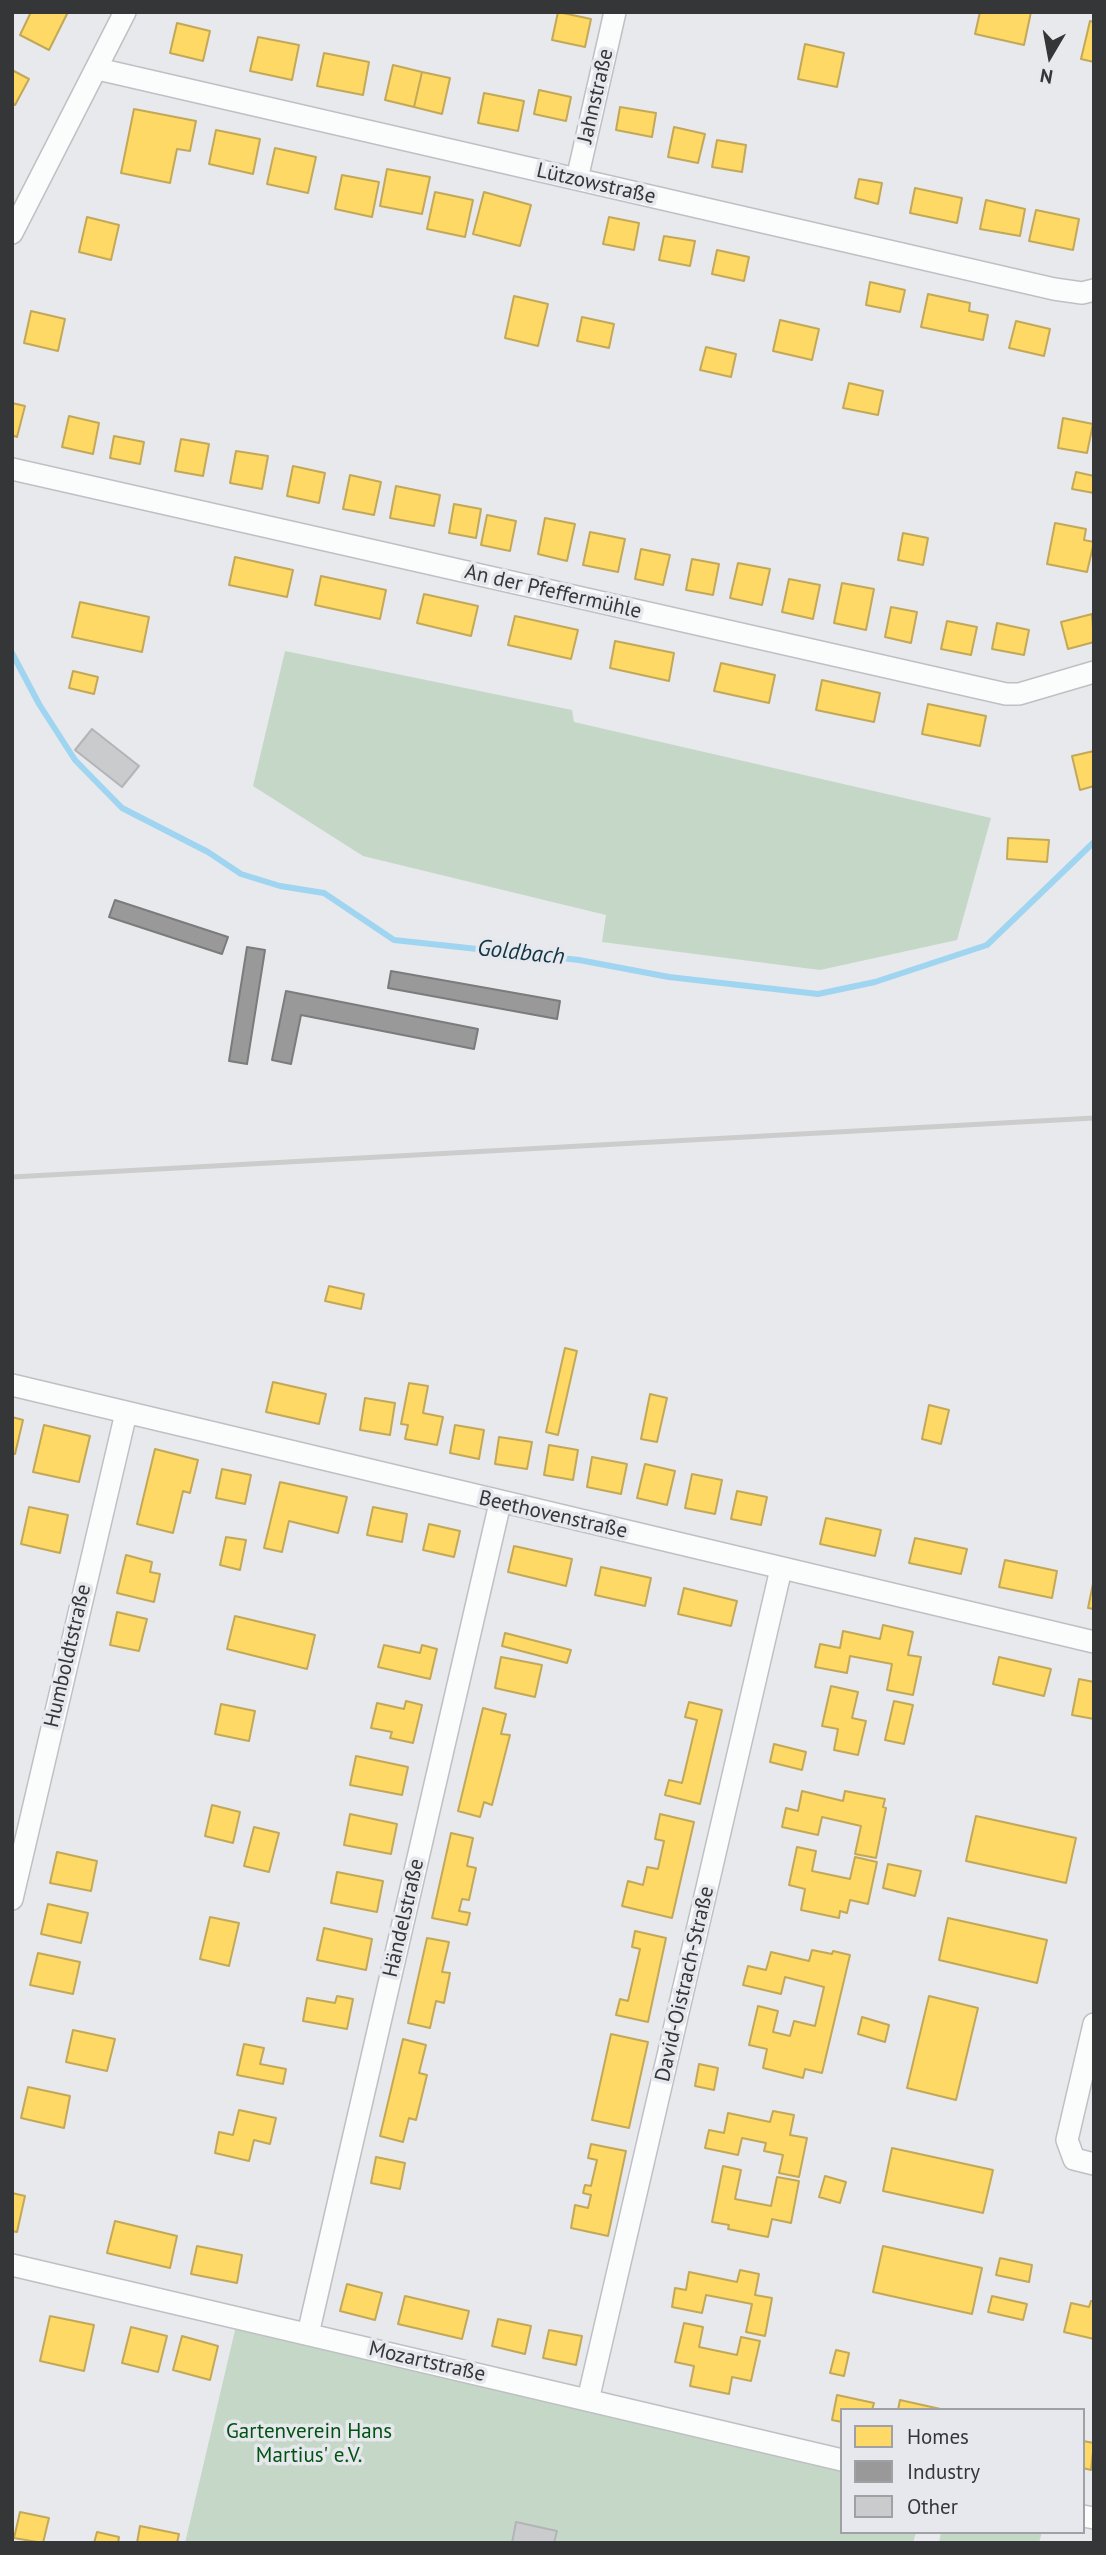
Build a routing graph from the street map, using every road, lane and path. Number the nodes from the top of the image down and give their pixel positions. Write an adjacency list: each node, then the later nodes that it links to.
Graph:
1 (125, 12): 3 (street)
2 (615, 12): 4 (street, Jahnstraße)
3 (98, 69): 4 (street, Lützowstraße); 5 (street)
4 (577, 179): 6 (street, Lützowstraße)
5 (12, 233)
6 (1094, 290)
7 (12, 469): 8 (street, An der Pfeffermühle)
8 (1094, 672)
9 (12, 1385): 10 (street, Beethovenstraße)
10 (126, 1413): 11 (street, Beethovenstraße); 14 (street, Humboldtstraße)
11 (500, 1503): 12 (street, Beethovenstraße); 18 (street, Händelstraße)
12 (781, 1569): 13 (street, Beethovenstraße); 19 (street, David-Oistrach-Straße)
13 (1094, 1642)
14 (12, 1899)
15 (1094, 2024): 16 (street)
16 (1084, 2162)
17 (12, 2266): 18 (street, Mozartstraße)
18 (308, 2334): 19 (street, Mozartstraße)
19 (589, 2400): 20 (street, Mozartstraße)
20 (840, 2460)

